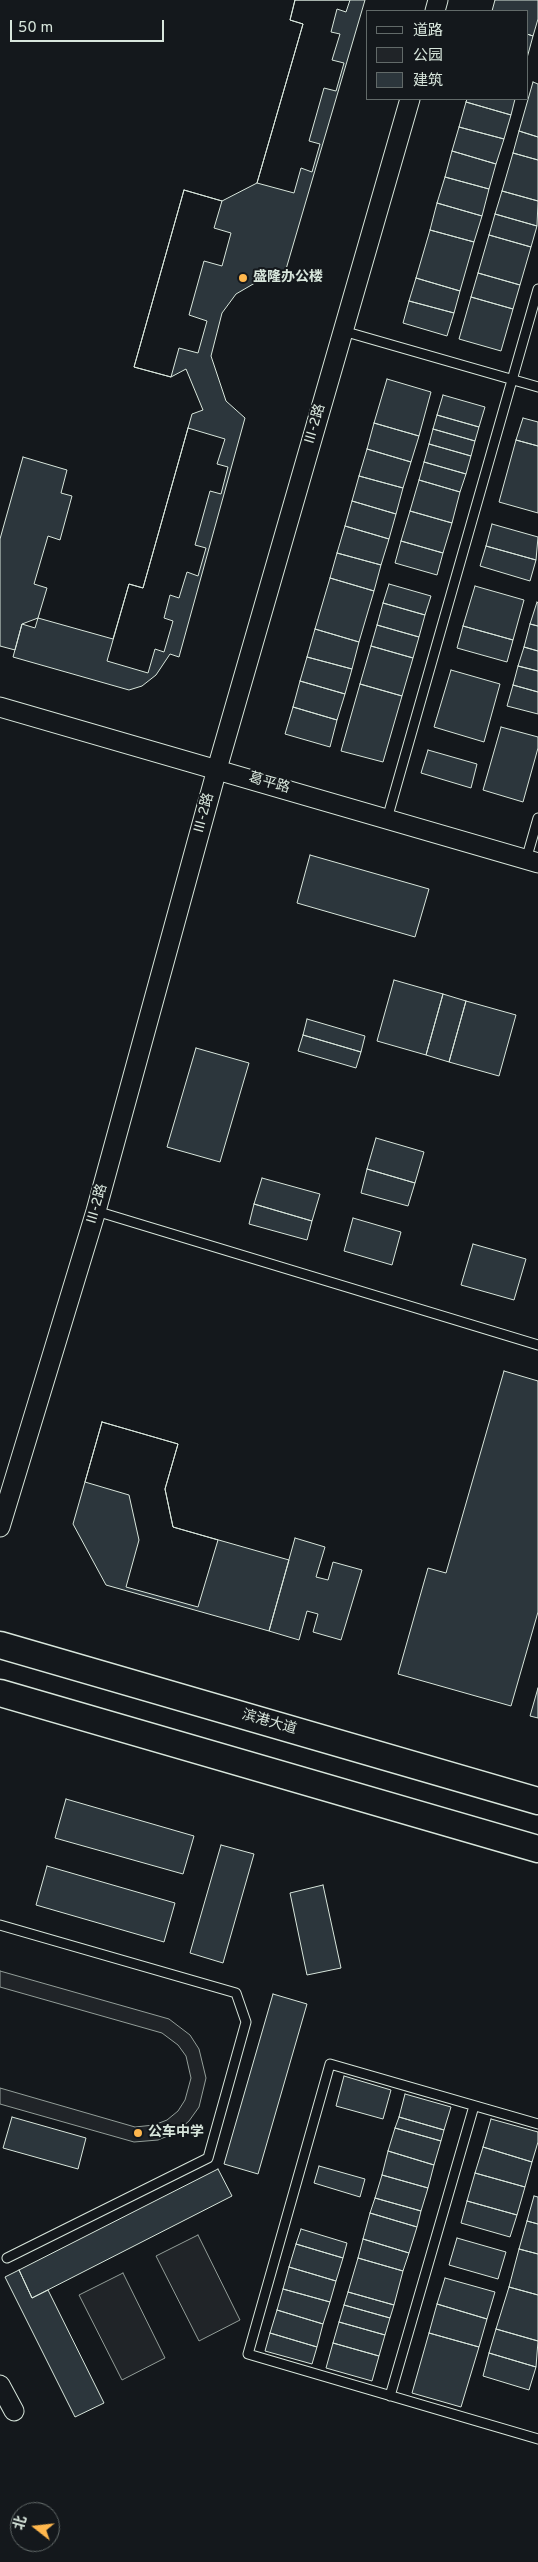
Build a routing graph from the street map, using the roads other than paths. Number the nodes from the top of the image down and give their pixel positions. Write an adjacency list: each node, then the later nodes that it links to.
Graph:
1 (410, 100): 3 (street, III-2路)
2 (538, 290): 4 (lane)
3 (343, 331): 4 (lane); 7 (street, III-2路)
4 (512, 380): 5 (lane); 9 (lane)
5 (538, 387)
6 (0, 707): 7 (street, 葛平路)
7 (217, 769): 9 (street, 葛平路); 11 (street, III-2路)
8 (538, 818): 10 (lane)
9 (387, 819): 10 (street, 葛平路)
10 (532, 862)
11 (96, 1211): 12 (lane); 13 (street, III-2路)
12 (538, 1345)
13 (0, 1527)
14 (0, 1645): 16 (main road, 滨港大道)
15 (0, 1693): 17 (main road)
16 (538, 1801)
17 (538, 1849)
18 (0, 1925): 21 (lane)
19 (474, 2106): 20 (lane); 23 (lane); 23 (lane)
20 (538, 2124)
21 (7, 2258)
22 (0, 2385): 24 (street)
23 (390, 2396): 25 (lane)
24 (14, 2411)
25 (537, 2435)

